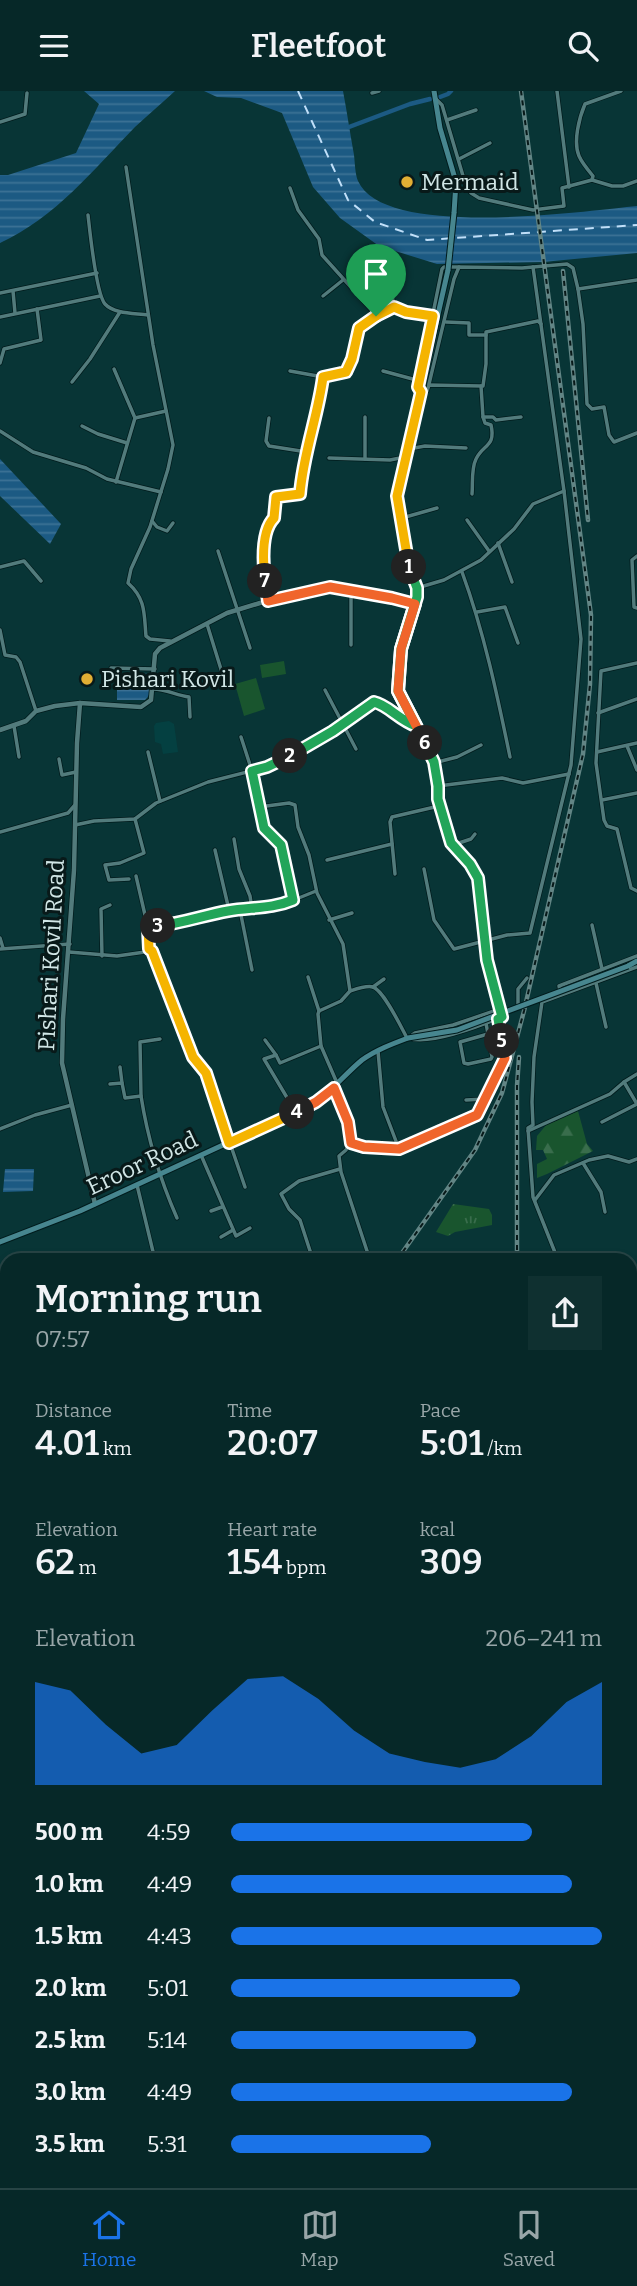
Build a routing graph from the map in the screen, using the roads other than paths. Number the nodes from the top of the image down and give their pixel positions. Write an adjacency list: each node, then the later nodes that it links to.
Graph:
1 (379, 91): 6 (street)
2 (435, 91): 7 (main road)
3 (557, 91): 16 (street)
4 (621, 91): 14 (street)
5 (27, 93): 10 (street)
6 (372, 93)
7 (436, 99): 9 (street); 51 (main road, bridge)
8 (476, 110): 9 (street)
9 (447, 120): 12 (street)
10 (0, 122)
11 (491, 143): 12 (street)
12 (459, 159): 16 (street)
13 (125, 167): 34 (street)
14 (592, 180): 15 (street); 16 (street)
15 (637, 181)
16 (569, 187)
17 (290, 188): 23 (street)
18 (88, 215): 22 (street)
19 (459, 267): 20 (street); 36 (street); 38 (street)
20 (533, 267): 25 (street); 39 (street)
21 (394, 269): 30 (street)
22 (97, 273): 26 (street); 28 (street)
23 (344, 280): 29 (street); 35 (street)
24 (637, 280): 25 (street)
25 (578, 289): 60 (street)
26 (13, 291): 27 (street); 33 (street)
27 (0, 293)
28 (100, 296): 31 (street); 32 (street)
29 (323, 296)
30 (394, 307): 35 (street); 36 (street)
31 (37, 309): 33 (street); 41 (street)
32 (121, 311): 34 (street); 48 (street)
33 (15, 314): 37 (street)
34 (148, 314): 52 (street)
35 (376, 316): 46 (street)
36 (433, 316): 47 (street)
37 (0, 317)
38 (446, 322): 40 (street); 49 (street)
39 (542, 325): 40 (street); 69 (street)
40 (486, 335): 50 (street)
41 (2, 349): 42 (street)
42 (0, 363)
43 (114, 369): 56 (street)
44 (290, 371): 46 (street)
45 (383, 371): 47 (street)
46 (323, 377): 64 (street)
47 (419, 381): 51 (street)
48 (72, 382)
49 (429, 385): 50 (street); 51 (street)
50 (481, 386): 54 (street)
51 (421, 392): 63 (main road)
52 (166, 411): 56 (street); 70 (street)
53 (365, 417): 67 (street)
54 (483, 417): 55 (street); 71 (street)
55 (521, 417)
56 (135, 418): 61 (street)
57 (269, 418): 64 (street)
58 (82, 426): 61 (street)
59 (0, 431): 68 (street)
60 (637, 433)
61 (127, 443): 68 (street)
62 (466, 448): 63 (street)
63 (407, 449): 65 (main road)
64 (307, 452): 87 (street)
65 (405, 457): 67 (street); 73 (main road)
66 (328, 458): 67 (street)
67 (365, 459)
68 (116, 482): 70 (street)
69 (564, 491): 77 (street); 128 (street)
70 (161, 492): 75 (street)
71 (472, 494)
72 (437, 508): 73 (street)
73 (399, 519): 85 (main road)
74 (467, 520): 79 (street)
75 (152, 521): 76 (street); 94 (street)
76 (173, 523)
77 (498, 543): 79 (street); 84 (street)
78 (218, 551): 90 (street)
79 (489, 551): 82 (street)
80 (637, 556): 89 (street)
81 (0, 567): 83 (street)
82 (462, 572): 85 (street); 91 (street)
83 (41, 581)
84 (512, 582)
85 (417, 588): 88 (main road)
86 (351, 592): 87 (street); 88 (street); 96 (street)
87 (268, 601): 90 (street)
88 (415, 604): 112 (main road)
89 (637, 608)
90 (237, 610): 92 (street); 97 (street)
91 (477, 612): 95 (street); 122 (street)
92 (207, 623): 94 (street); 102 (street)
93 (0, 630): 98 (street)
94 (173, 641): 101 (street)
95 (517, 643)
96 (351, 645)
97 (250, 648)
98 (2, 656): 107 (street)
99 (637, 663): 108 (street)
100 (111, 668): 101 (street)
101 (155, 669): 103 (street)
102 (224, 679)
103 (153, 689): 106 (street); 109 (street)
104 (325, 690): 110 (street)
105 (637, 699): 108 (street)
106 (80, 703): 107 (street); 127 (street, Pishari Kovil Road)
107 (36, 711): 111 (street)
108 (598, 713): 119 (street)
109 (190, 717)
110 (342, 724): 112 (street); 118 (street); 126 (street)
111 (14, 726): 113 (street); 121 (street)
112 (416, 726): 124 (main road)
113 (0, 730)
114 (241, 737): 126 (street)
115 (637, 743): 117 (street)
116 (481, 745): 124 (street)
117 (626, 746): 119 (street); 125 (street)
118 (356, 748)
119 (597, 752): 131 (street)
120 (148, 753): 132 (street)
121 (19, 757)
122 (510, 757)
123 (59, 759): 127 (street)
124 (434, 762): 129 (main road)
125 (637, 770)
126 (252, 771): 132 (street); 135 (street)
127 (76, 772): 133 (street, Pishari Kovil Road)
128 (569, 774): 129 (street); 161 (street)
129 (438, 786): 134 (main road)
130 (637, 793): 131 (street)
131 (602, 800): 150 (street)
132 (160, 801): 136 (street)
133 (76, 803): 137 (street, Pishari Kovil Road); 138 (street)
134 (439, 806): 141 (street); 142 (main road)
135 (261, 808): 149 (street); 151 (street)
136 (135, 819): 137 (street); 148 (street)
137 (75, 825): 162 (street, Pishari Kovil Road)
138 (1, 831)
139 (475, 834): 142 (street)
140 (233, 839): 153 (street)
141 (392, 844): 144 (street); 146 (street)
142 (453, 845): 161 (main road)
143 (215, 850): 154 (street)
144 (327, 860)
145 (424, 869): 161 (street)
146 (395, 874)
147 (136, 876): 159 (street)
148 (129, 879)
149 (316, 891): 151 (street); 157 (street)
150 (637, 891)
151 (293, 900): 153 (street)
152 (110, 905): 166 (street)
153 (252, 909): 155 (street)
154 (229, 910): 155 (street); 159 (street)
155 (240, 910): 170 (street)
156 (352, 912): 157 (street)
157 (330, 920): 176 (street)
158 (592, 925): 169 (street)
159 (148, 928): 164 (street)
160 (0, 938): 163 (street)
161 (486, 940): 179 (main road)
162 (69, 944): 163 (street); 165 (street, Pishari Kovil Road)
163 (2, 949)
164 (149, 949): 166 (street); 205 (street)
165 (69, 952): 166 (street); 200 (street, Pishari Kovil Road)
166 (102, 956)
167 (637, 958): 169 (street); 178 (main road, Eroor Road, bridge)
168 (637, 967): 174 (street)
169 (602, 969): 177 (street)
170 (252, 970)
171 (308, 977): 180 (street)
172 (527, 978): 178 (street)
173 (384, 979): 175 (street)
174 (596, 983): 177 (street); 183 (street)
175 (373, 987): 176 (street); 186 (street)
176 (350, 991): 180 (street)
177 (562, 995): 204 (street)
178 (518, 1007): 186 (main road, Eroor Road, bridge)
179 (500, 1009): 181 (street); 186 (street)
180 (319, 1011): 188 (street)
181 (500, 1018): 182 (street); 198 (street)
182 (486, 1023): 184 (street); 186 (street)
183 (606, 1027)
184 (488, 1034): 184 (street)
185 (160, 1038): 197 (street)
186 (407, 1038): 189 (main road, Eroor Road)
187 (265, 1040): 190 (street)
188 (321, 1046): 190 (street); 196 (street)
189 (377, 1051): 196 (main road, Eroor Road); 207 (street)
190 (276, 1055): 201 (street)
191 (120, 1067): 194 (street)
192 (637, 1073): 193 (street)
193 (624, 1082): 202 (street); 204 (street)
194 (122, 1083): 195 (street); 197 (street)
195 (110, 1084)
196 (336, 1086): 201 (main road, Eroor Road); 206 (street)
197 (141, 1096): 212 (street)
198 (485, 1099): 199 (street); 207 (street)
199 (466, 1100)
200 (72, 1105): 203 (street); 216 (street, Pishari Kovil Road)
201 (296, 1113): 205 (main road, Eroor Road)
202 (603, 1122)
203 (0, 1129)
204 (528, 1131): 215 (street)
205 (229, 1143): 208 (main road, Eroor Road); 214 (street)
206 (351, 1143): 207 (street); 211 (street)
207 (399, 1149)
208 (201, 1155): 212 (main road, Eroor Road); 217 (street)
209 (637, 1159): 210 (street)
210 (583, 1163): 215 (street); 219 (street)
211 (340, 1169): 226 (street); 227 (street)
212 (158, 1175): 213 (main road, Eroor Road); 220 (street)
213 (136, 1185): 216 (main road, Eroor Road); 225 (street)
214 (245, 1187)
215 (535, 1200): 228 (street)
216 (95, 1204): 224 (main road, Eroor Road)
217 (222, 1206): 218 (street); 222 (street)
218 (211, 1211)
219 (605, 1212)
220 (177, 1218)
221 (250, 1228): 222 (street)
222 (233, 1230): 223 (street)
223 (220, 1237)
224 (0, 1242)
225 (153, 1253)
226 (311, 1253)
227 (368, 1253)
228 (555, 1253)

